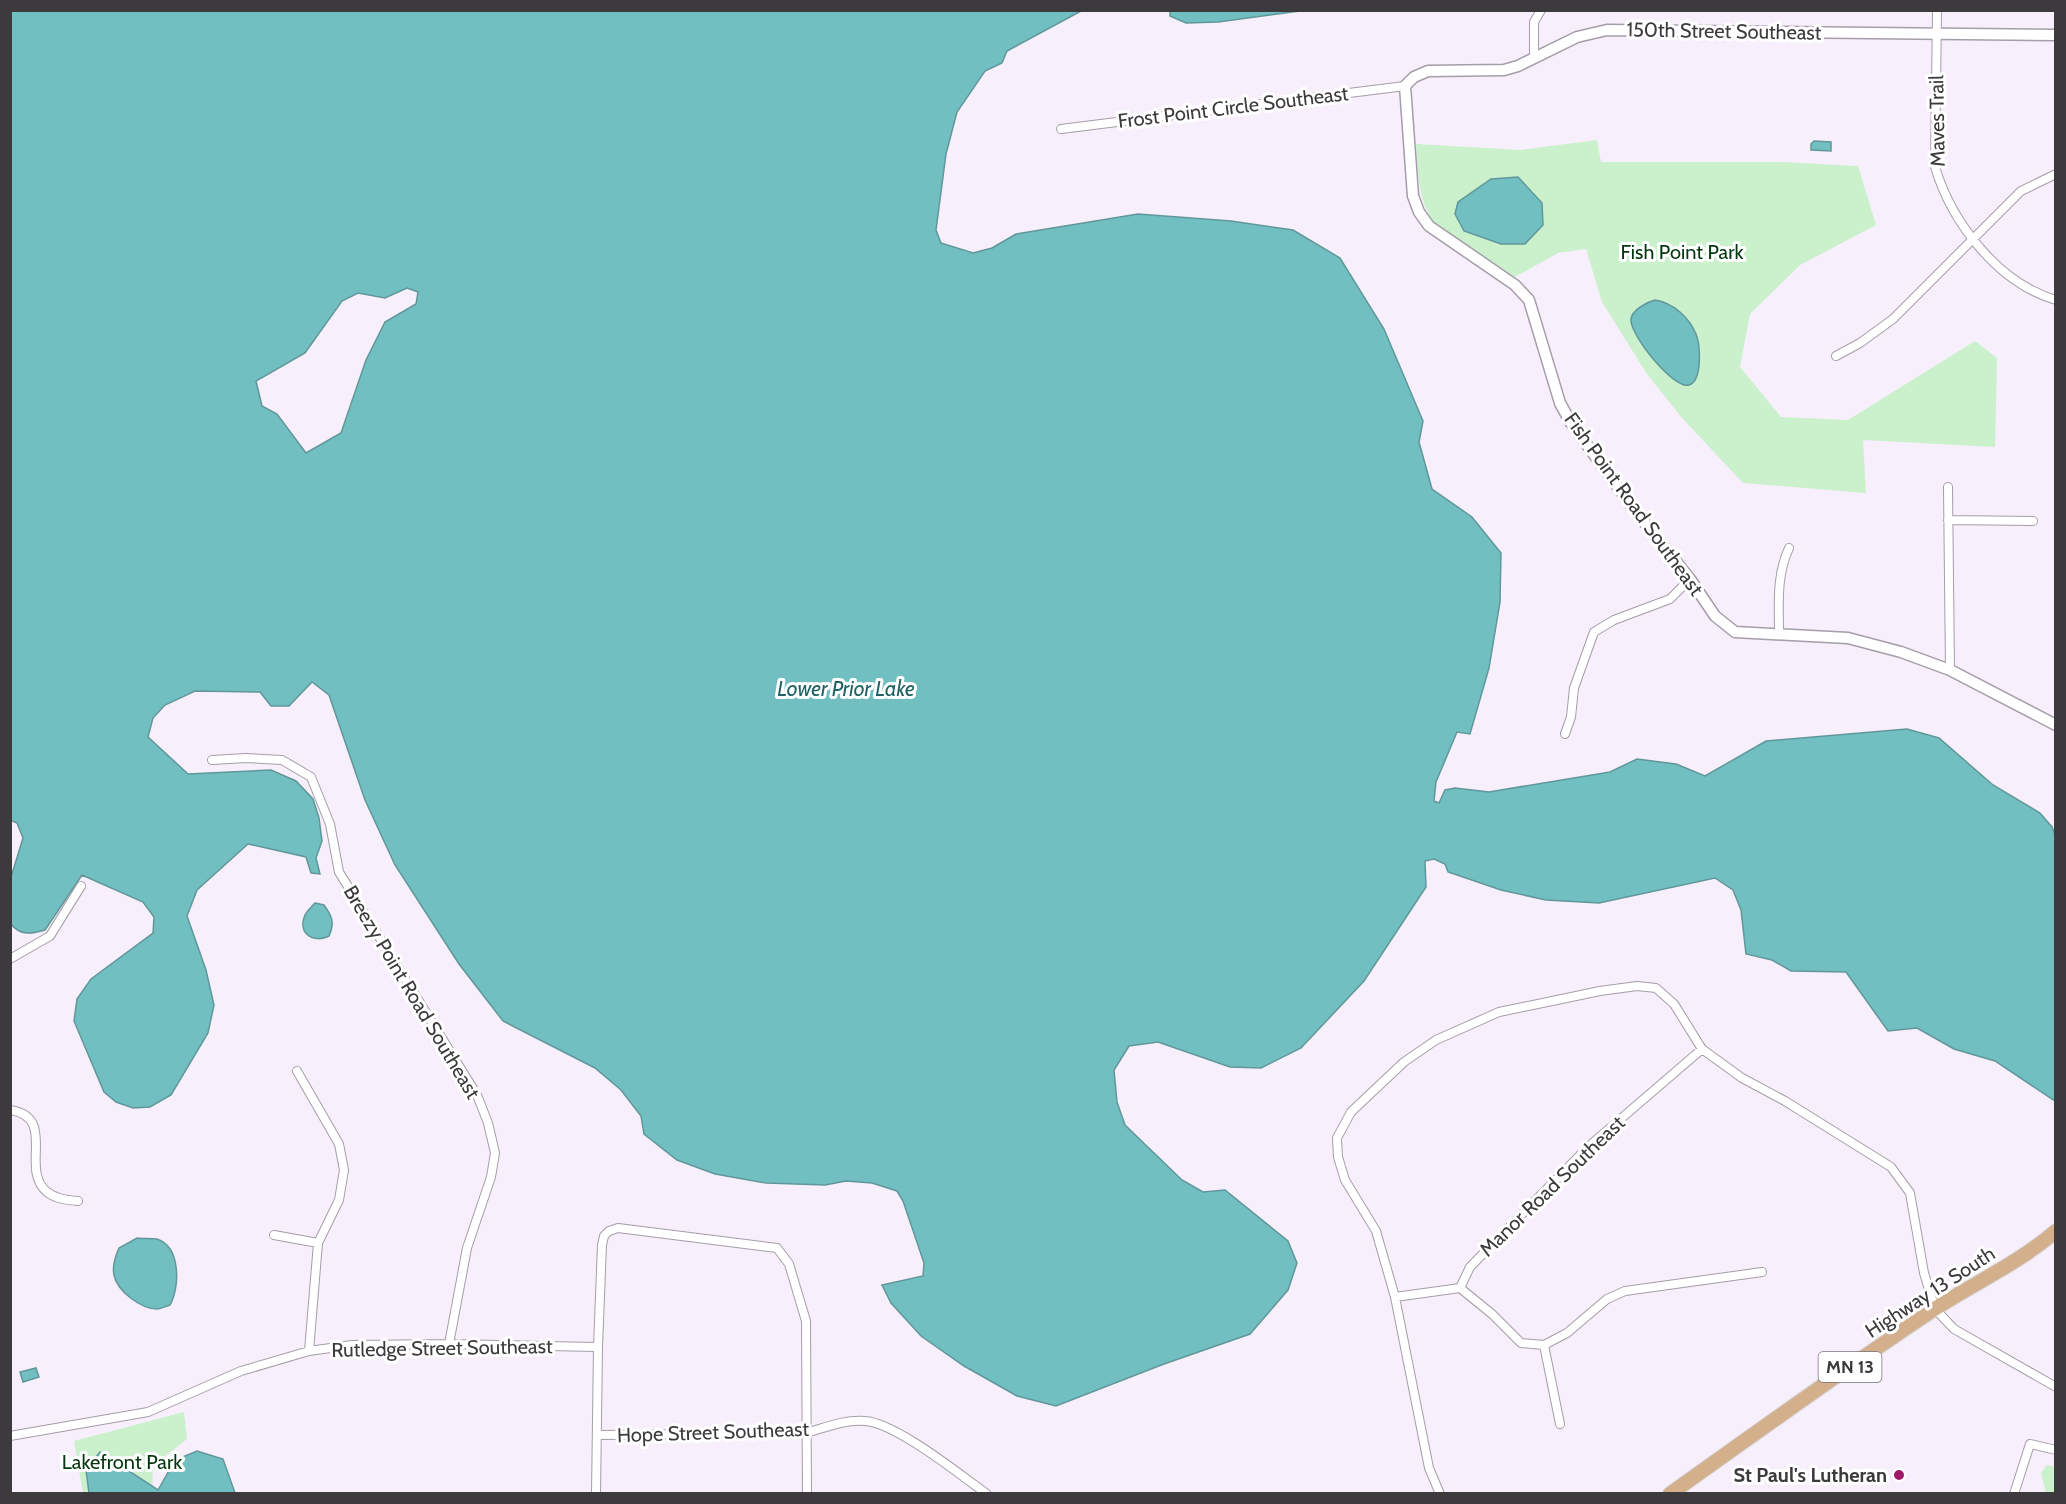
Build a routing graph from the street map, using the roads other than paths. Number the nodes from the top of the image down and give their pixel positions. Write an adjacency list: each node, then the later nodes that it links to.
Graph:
1 (1541, 10): 5 (street)
2 (1937, 10): 3 (street, Maves Trail)
3 (1937, 34): 4 (street, 150th Street Southeast); 5 (street, 150th Street Southeast); 9 (street, Maves Trail)
4 (2055, 35)
5 (1534, 57): 6 (street, 150th Street Southeast)
6 (1405, 86): 7 (street, Frost Point Circle Southeast); 16 (street, Fish Point Road Southeast)
7 (1061, 129)
8 (2055, 174): 9 (street)
9 (1972, 239): 10 (street, Maves Trail); 11 (street)
10 (2055, 300)
11 (1836, 356)
12 (1948, 487): 13 (street)
13 (1948, 520): 14 (street); 18 (street)
14 (2033, 521)
15 (1788, 548): 17 (street)
16 (1690, 579): 17 (street, Fish Point Road Southeast); 20 (street)
17 (1779, 635): 18 (street, Fish Point Road Southeast)
18 (1950, 670): 19 (street, Fish Point Road Southeast)
19 (2055, 725)
20 (1565, 734)
21 (212, 760): 37 (street, Breezy Point Road Southeast)
22 (81, 886): 23 (street)
23 (10, 959)
24 (1702, 1049): 34 (street, Manor Road Southeast); 35 (street); 36 (street)
25 (297, 1071): 31 (street)
26 (10, 1110): 27 (street)
27 (78, 1202)
28 (2055, 1231): 32 (main road, Highway 13 South / MN 13)
29 (274, 1235): 31 (street)
30 (2055, 1242): 32 (main road, Highway 13 South / MN 13)
31 (318, 1243): 40 (street)
32 (2036, 1248): 36 (main road, Highway 13 South / MN 13)
33 (1762, 1272): 38 (street)
34 (1460, 1288): 35 (street); 38 (street)
35 (1395, 1297): 50 (street)
36 (1935, 1309): 41 (street); 51 (main road, Highway 13 South / MN 13)
37 (449, 1344): 39 (street, Rutledge Street Southeast); 40 (street, Rutledge Street Southeast)
38 (1544, 1345): 42 (street)
39 (598, 1347): 43 (street); 44 (street)
40 (309, 1351): 45 (street, Rutledge Street Southeast)
41 (2055, 1387)
42 (1560, 1424)
43 (806, 1433): 44 (street, Hope Street Southeast); 48 (street); 49 (street, Hope Street Southeast)
44 (597, 1435): 47 (street)
45 (10, 1436)
46 (2055, 1450): 52 (street)
47 (596, 1494)
48 (807, 1494)
49 (987, 1494)
50 (1440, 1494)
51 (1670, 1494)
52 (2014, 1494)

